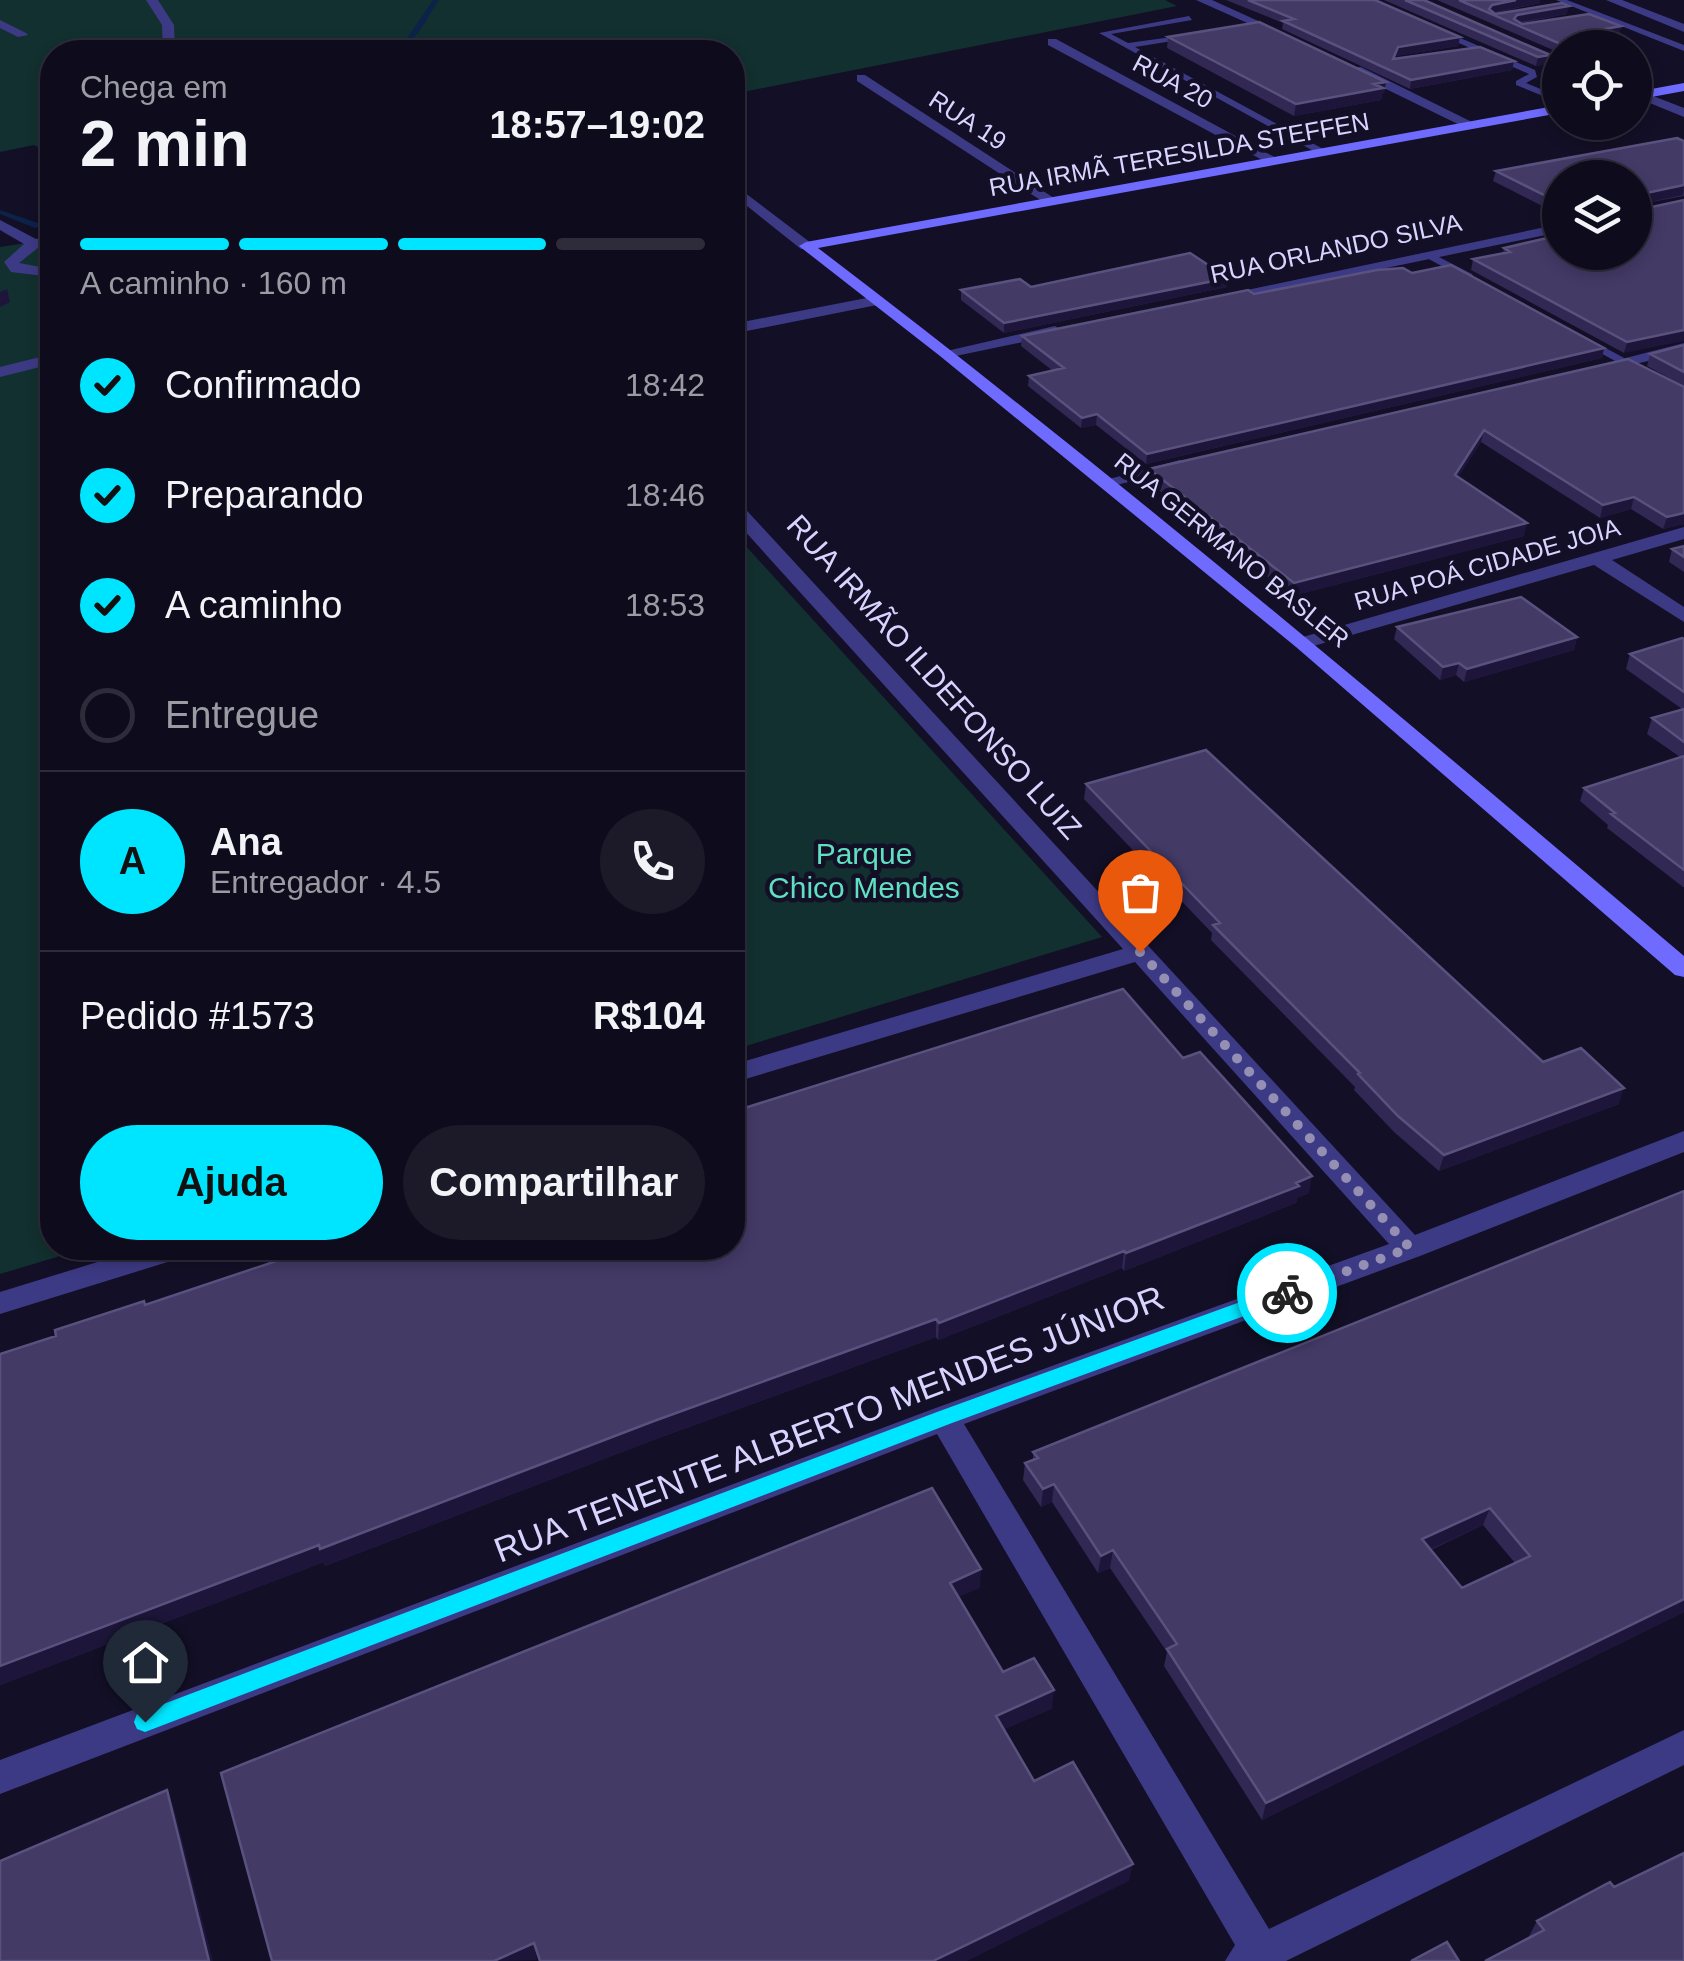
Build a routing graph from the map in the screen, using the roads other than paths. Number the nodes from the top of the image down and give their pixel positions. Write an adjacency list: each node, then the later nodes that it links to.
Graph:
1 (152, 0): 14 (street)
2 (1208, 0): 15 (street)
3 (1612, 0): 10 (street)
4 (1556, 4): 5 (lane)
5 (1597, 14): 7 (lane); 18 (lane)
6 (1189, 18): 17 (lane)
7 (1578, 18)
8 (0, 22): 11 (street)
9 (1432, 28): 19 (lane)
10 (1684, 28)
11 (22, 34)
12 (1202, 34): 17 (lane)
13 (1506, 38): 21 (street)
14 (168, 40)
15 (1292, 40)
16 (1052, 42): 32 (street, RUA 20)
17 (1128, 46): 31 (lane)
18 (1684, 48)
19 (1480, 49): 20 (lane); 26 (lane)
20 (1464, 52)
21 (1542, 53)
22 (1339, 62): 30 (street)
23 (861, 78): 34 (street, RUA 19)
24 (1684, 87): 25 (street)
25 (1652, 92)
26 (1542, 93)
27 (1652, 100): 29 (street)
28 (1542, 112): 30 (street, RUA IRMÃ TERESILDA STEFFEN)
29 (1684, 113)
30 (1471, 125): 31 (street, RUA IRMÃ TERESILDA STEFFEN)
31 (1322, 152): 32 (street, RUA IRMÃ TERESILDA STEFFEN)
32 (1273, 160): 34 (street, RUA IRMÃ TERESILDA STEFFEN)
33 (745, 198): 39 (street, RUA GERMANO BASLER)
34 (1050, 200): 39 (street, RUA IRMÃ TERESILDA STEFFEN)
35 (0, 224): 38 (street)
36 (1542, 232): 40 (street, RUA ORLANDO SILVA)
37 (40, 243): 38 (street)
38 (34, 244): 41 (street)
39 (806, 246): 43 (street, RUA GERMANO BASLER)
40 (1429, 255): 42 (lane); 44 (street, RUA ORLANDO SILVA)
41 (40, 272)
42 (1478, 282)
43 (877, 301): 45 (street); 49 (street, RUA GERMANO BASLER)
44 (1197, 302)
45 (745, 326)
46 (1081, 326): 49 (street)
47 (1576, 335): 51 (lane)
48 (1684, 348): 51 (street)
49 (946, 353): 56 (street, RUA GERMANO BASLER)
50 (40, 362): 53 (street)
51 (1624, 362): 52 (street); 54 (lane)
52 (1586, 370)
53 (0, 372)
54 (1654, 378)
55 (1203, 460): 56 (street)
56 (1107, 482): 61 (street, RUA GERMANO BASLER)
57 (745, 519): 62 (street, RUA IRMÃO ILDEFONSO LUIZ)
58 (1684, 533): 59 (street, RUA POÁ CIDADE JOIA)
59 (1597, 558): 60 (street); 61 (street, RUA POÁ CIDADE JOIA)
60 (1684, 616)
61 (1303, 643): 63 (street, RUA GERMANO BASLER)
62 (1140, 952): 64 (street); 66 (street, RUA IRMÃO ILDEFONSO LUIZ)
63 (1684, 969)
64 (745, 1070)
65 (1684, 1141): 66 (street, RUA TENENTE ALBERTO MENDES JÚNIOR)
66 (1410, 1248): 69 (street, RUA TENENTE ALBERTO MENDES JÚNIOR)
67 (138, 1260): 68 (street)
68 (0, 1303)
69 (944, 1418): 71 (street, RUA TENENTE ALBERTO MENDES JÚNIOR); 72 (street)
70 (1684, 1746): 72 (street)
71 (0, 1777)
72 (1257, 1958)

